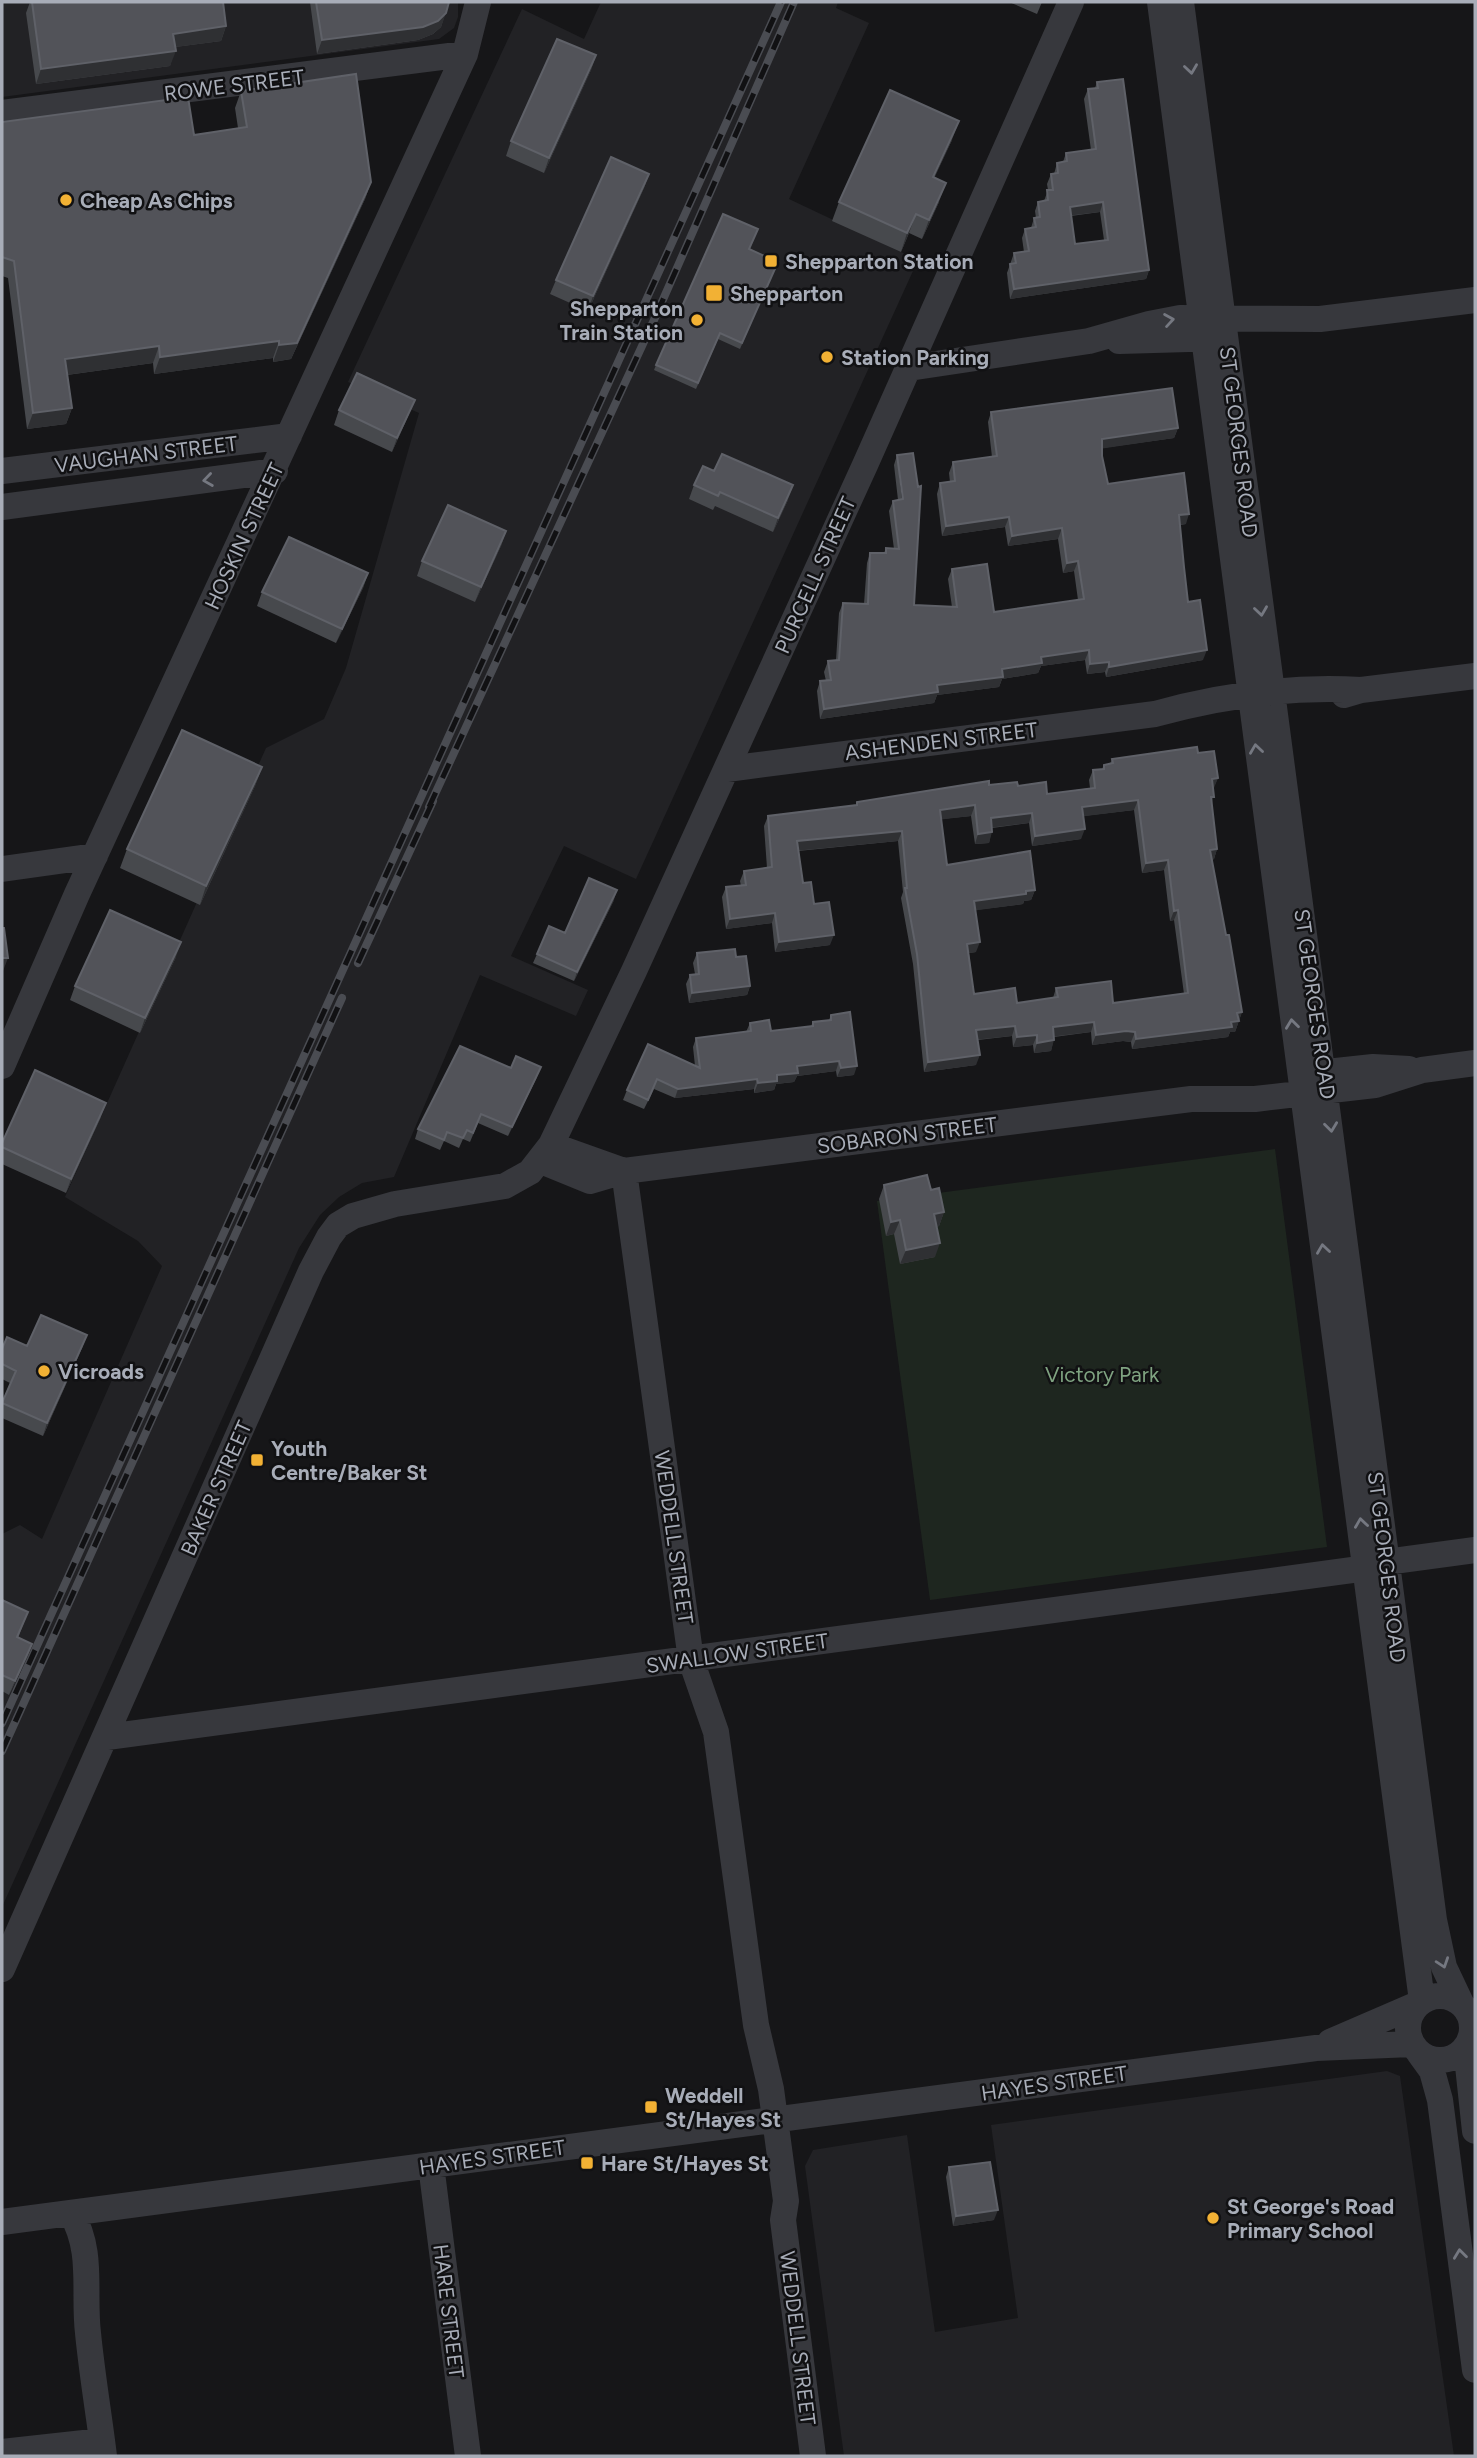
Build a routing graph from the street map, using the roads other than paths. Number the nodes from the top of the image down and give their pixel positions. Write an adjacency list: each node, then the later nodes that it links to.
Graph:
1 (478, 2): 5 (street, HOSKIN STREET)
2 (1071, 2): 9 (street, PURCELL STREET)
3 (1160, 2): 8 (street, ST GEORGES ROAD)
4 (1181, 2): 8 (street, ST GEORGES ROAD, one-way to 8)
5 (465, 54): 6 (street, ROWE STREET); 10 (street, HOSKIN STREET)
6 (2, 113)
7 (1475, 300): 8 (street)
8 (1214, 328): 9 (street); 15 (street, ST GEORGES ROAD)
9 (909, 368): 16 (street, PURCELL STREET)
10 (289, 436): 11 (street, VAUGHAN STREET); 12 (street, HOSKIN STREET)
11 (2, 471)
12 (275, 471): 13 (street, VAUGHAN STREET, one-way to 13); 17 (street, HOSKIN STREET)
13 (2, 507)
14 (1475, 676): 15 (street, ASHENDEN STREET)
15 (1261, 701): 16 (street, ASHENDEN STREET); 21 (street, ST GEORGES ROAD)
16 (726, 769): 22 (street, PURCELL STREET)
17 (95, 856): 18 (street); 20 (street, HOSKIN STREET)
18 (2, 869)
19 (1475, 1063): 21 (street, SOBARON STREET)
20 (2, 1066)
21 (1313, 1083): 23 (street, SOBARON STREET); 25 (street, ST GEORGES ROAD)
22 (546, 1153): 23 (street, SOBARON STREET); 27 (street, BAKER STREET)
23 (624, 1171): 26 (street, WEDDELL STREET)
24 (1475, 1549): 25 (street, SWALLOW STREET)
25 (1376, 1565): 26 (street, SWALLOW STREET); 28 (street, ST GEORGES ROAD)
26 (691, 1660): 27 (street, SWALLOW STREET); 36 (street, WEDDELL STREET)
27 (107, 1737): 29 (street, BAKER STREET)
28 (1425, 1929): 30 (street, ST GEORGES ROAD); 31 (street, ST GEORGES ROAD, one-way to 31)
29 (2, 1969)
30 (1420, 2002): 31 (street); 33 (street, HAYES STREET); 34 (street)
31 (1467, 2005): 32 (street)
32 (1470, 2043): 34 (street); 37 (street)
33 (1316, 2048): 34 (street, HAYES STREET); 36 (street, HAYES STREET)
34 (1415, 2048): 35 (street)
35 (1443, 2118): 37 (street); 39 (street)
36 (768, 2121): 38 (street, HAYES STREET); 46 (street, WEDDELL STREET)
37 (1474, 2123)
38 (431, 2165): 40 (street, HAYES STREET); 45 (street, HARE STREET)
39 (1463, 2188): 42 (street, one-way to 39)
40 (71, 2213): 41 (street, HAYES STREET); 43 (street)
41 (2, 2222)
42 (1475, 2370)
43 (103, 2449): 44 (street)
44 (2, 2452)
45 (468, 2456)
46 (813, 2456)

